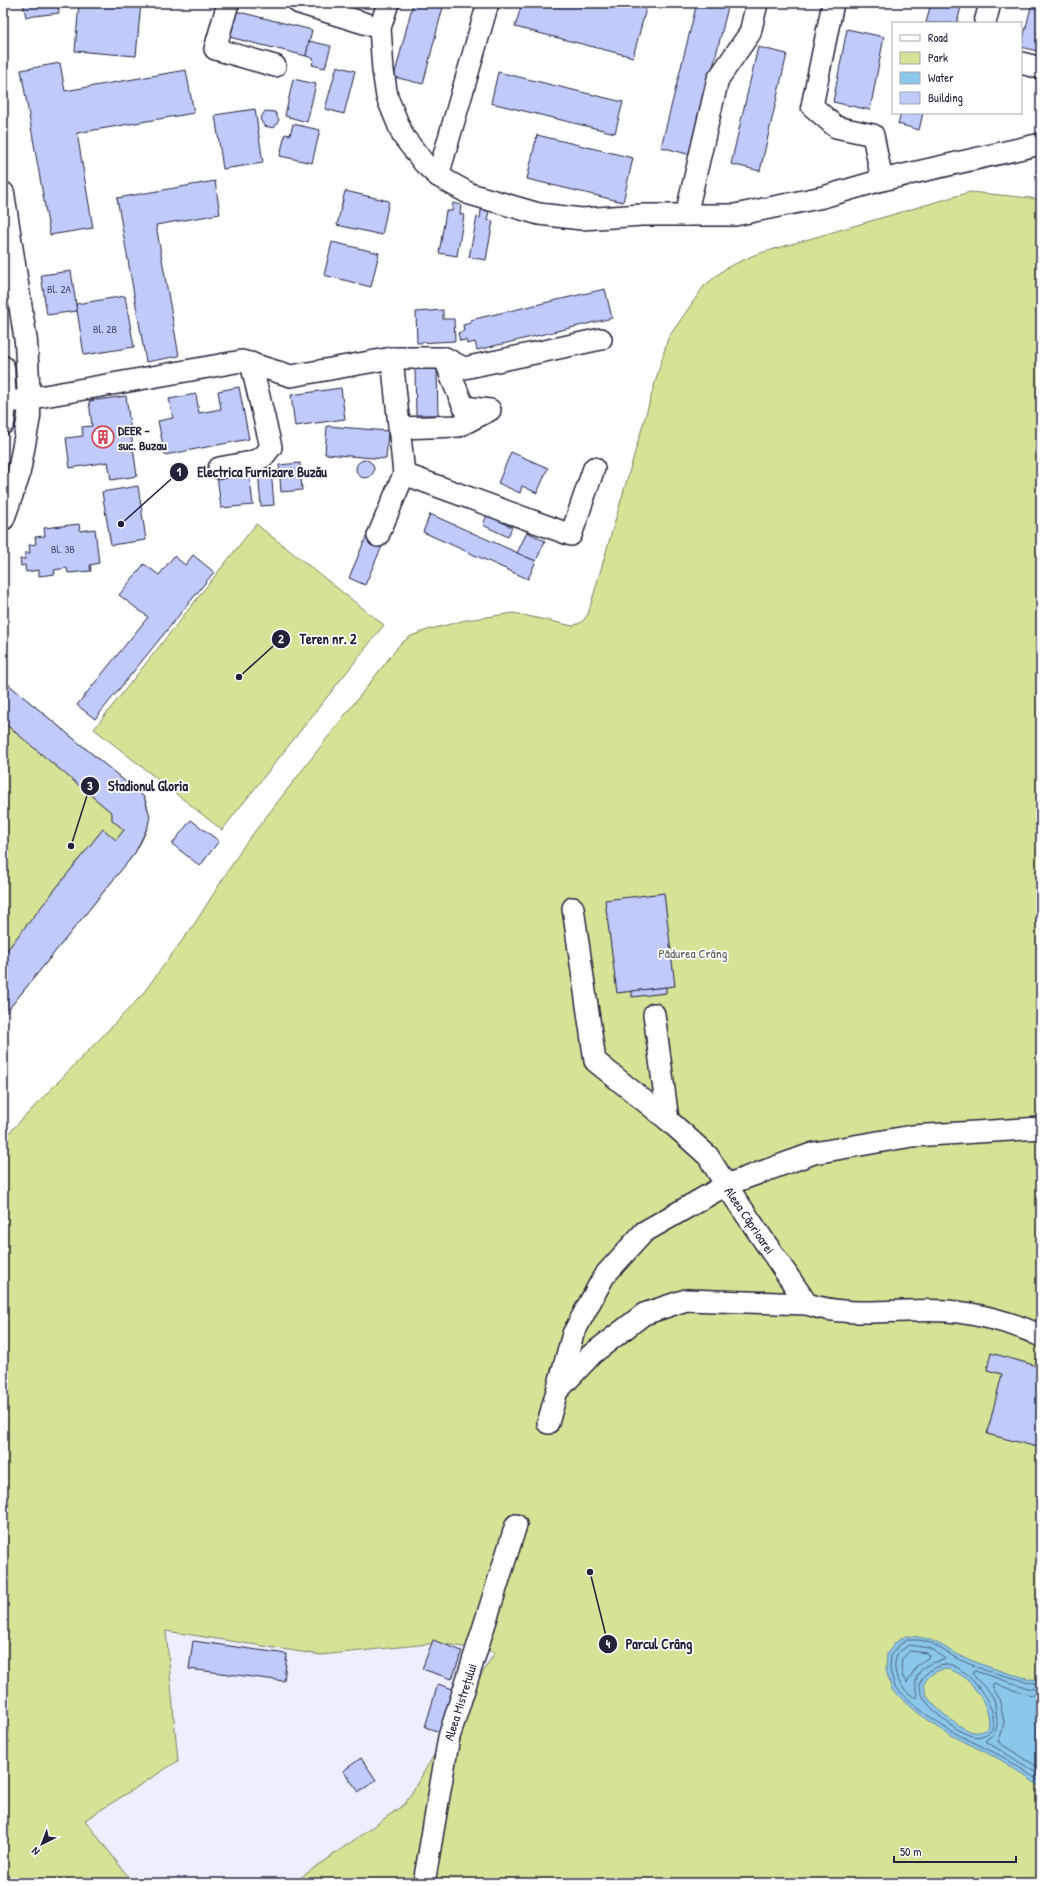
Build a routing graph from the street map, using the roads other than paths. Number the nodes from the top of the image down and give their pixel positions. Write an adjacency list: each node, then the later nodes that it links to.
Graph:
1 (228, 3): 11 (lane)
2 (299, 3): 9 (lane)
3 (388, 3): 9 (lane)
4 (488, 3): 14 (lane)
5 (757, 3): 17 (lane)
6 (834, 3): 15 (lane)
7 (990, 3): 8 (lane)
8 (985, 22)
9 (380, 28): 14 (lane)
10 (1022, 63): 12 (lane)
11 (275, 66)
12 (1041, 68)
13 (1041, 144): 15 (lane)
14 (438, 176): 17 (lane)
15 (882, 180): 17 (lane)
16 (3, 192): 18 (main road)
17 (686, 215)
18 (7, 241): 24 (main road)
19 (601, 339): 23 (lane)
20 (392, 358): 21 (lane); 23 (lane); 26 (lane)
21 (251, 364): 24 (lane); 27 (lane)
22 (3, 367): 25 (main road)
23 (458, 374): 26 (lane)
24 (29, 400): 25 (lane); 30 (main road)
25 (4, 413)
26 (399, 428): 29 (lane)
27 (219, 468)
28 (594, 468): 29 (lane)
29 (404, 474): 31 (lane)
30 (3, 519)
31 (378, 536)
32 (573, 908): 34 (lane)
33 (654, 1014): 34 (lane)
34 (668, 1120): 36 (lane)
35 (1041, 1128): 36 (lane, Aleea Căprioarei)
36 (726, 1184): 37 (lane, Aleea Căprioarei); 39 (lane)
37 (807, 1304): 38 (lane); 39 (lane)
38 (1041, 1336)
39 (557, 1392): 40 (lane)
40 (548, 1423)
41 (516, 1525): 42 (lane, Aleea Mistrețului)
42 (424, 1883)

